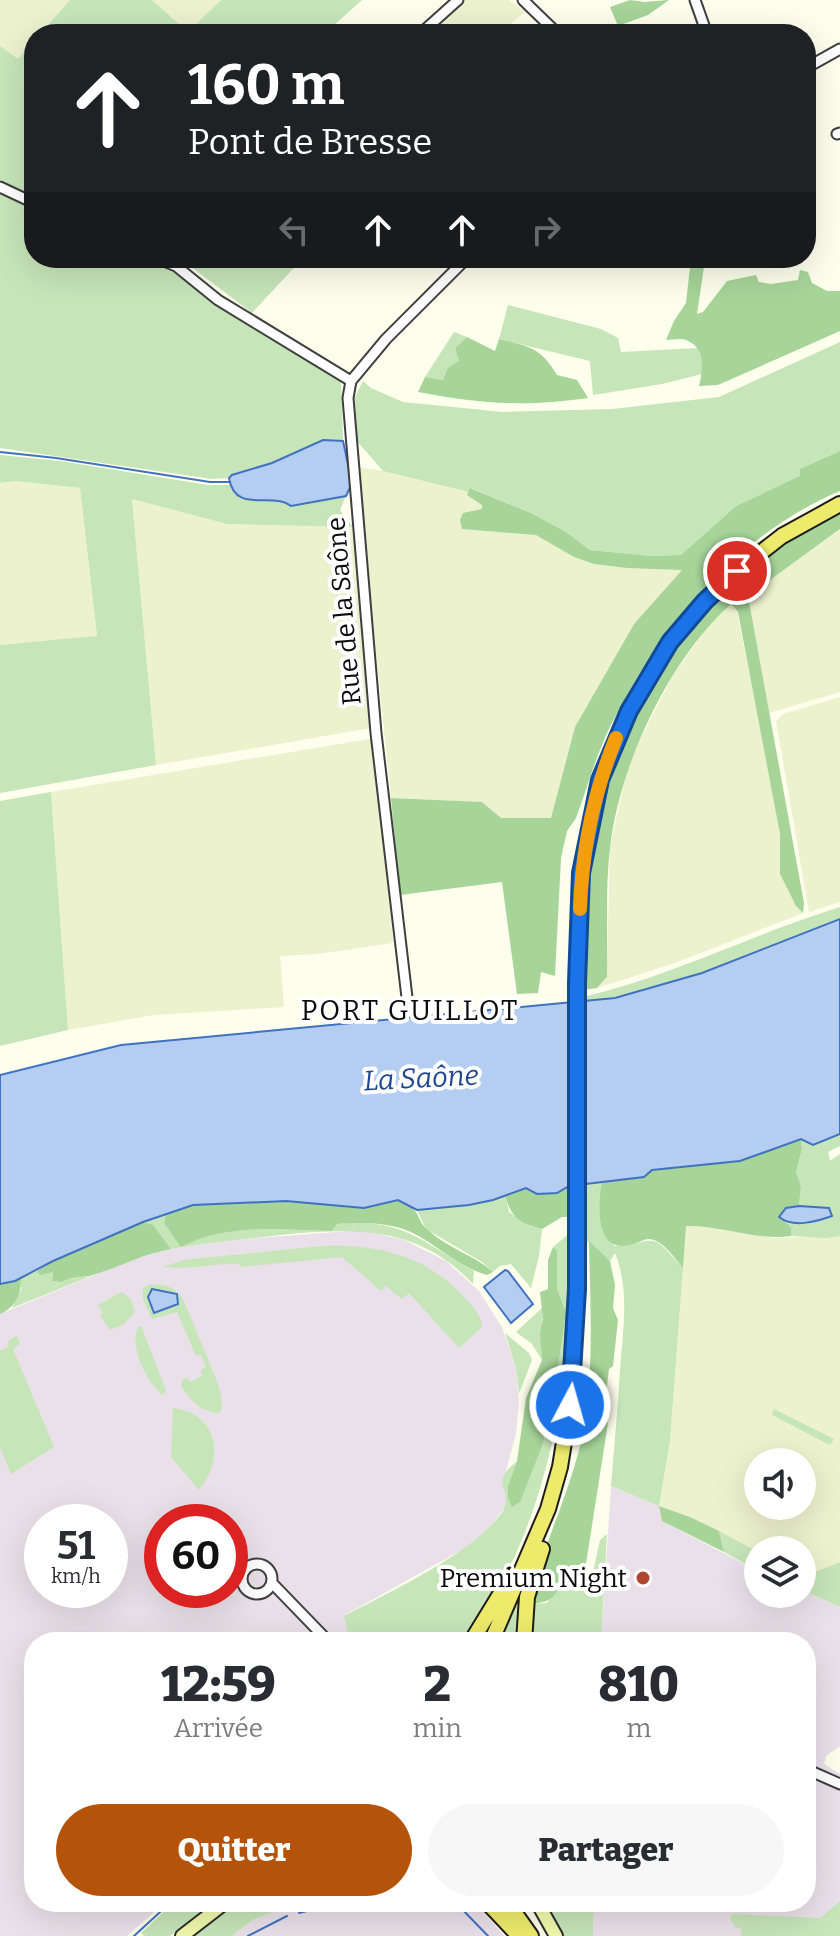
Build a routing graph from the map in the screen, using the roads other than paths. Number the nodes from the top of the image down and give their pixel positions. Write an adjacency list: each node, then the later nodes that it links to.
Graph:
1 (458, 0): 4 (street)
2 (523, 0): 5 (street)
3 (695, 0): 6 (street)
4 (431, 24)
5 (548, 24)
6 (703, 24)
7 (840, 49): 8 (street)
8 (816, 62)
9 (0, 187): 10 (street)
10 (24, 198)
11 (185, 268): 13 (street)
12 (457, 268): 13 (street)
13 (351, 381): 15 (street, Rue de la Saône)
14 (840, 504): 16 (main road)
15 (408, 1006)
16 (567, 1429): 17 (main road); 20 (main road)
17 (560, 1467): 21 (main road); 22 (main road)
18 (272, 1583): 19 (street)
19 (319, 1632)
20 (477, 1632)
21 (495, 1632)
22 (525, 1632)
23 (816, 1773): 24 (street)
24 (840, 1784)
25 (213, 1912): 29 (main road)
26 (496, 1912): 30 (main road)
27 (514, 1912): 31 (main road)
28 (543, 1912): 32 (main road)
29 (182, 1936)
30 (519, 1936)
31 (531, 1936)
32 (556, 1936)

